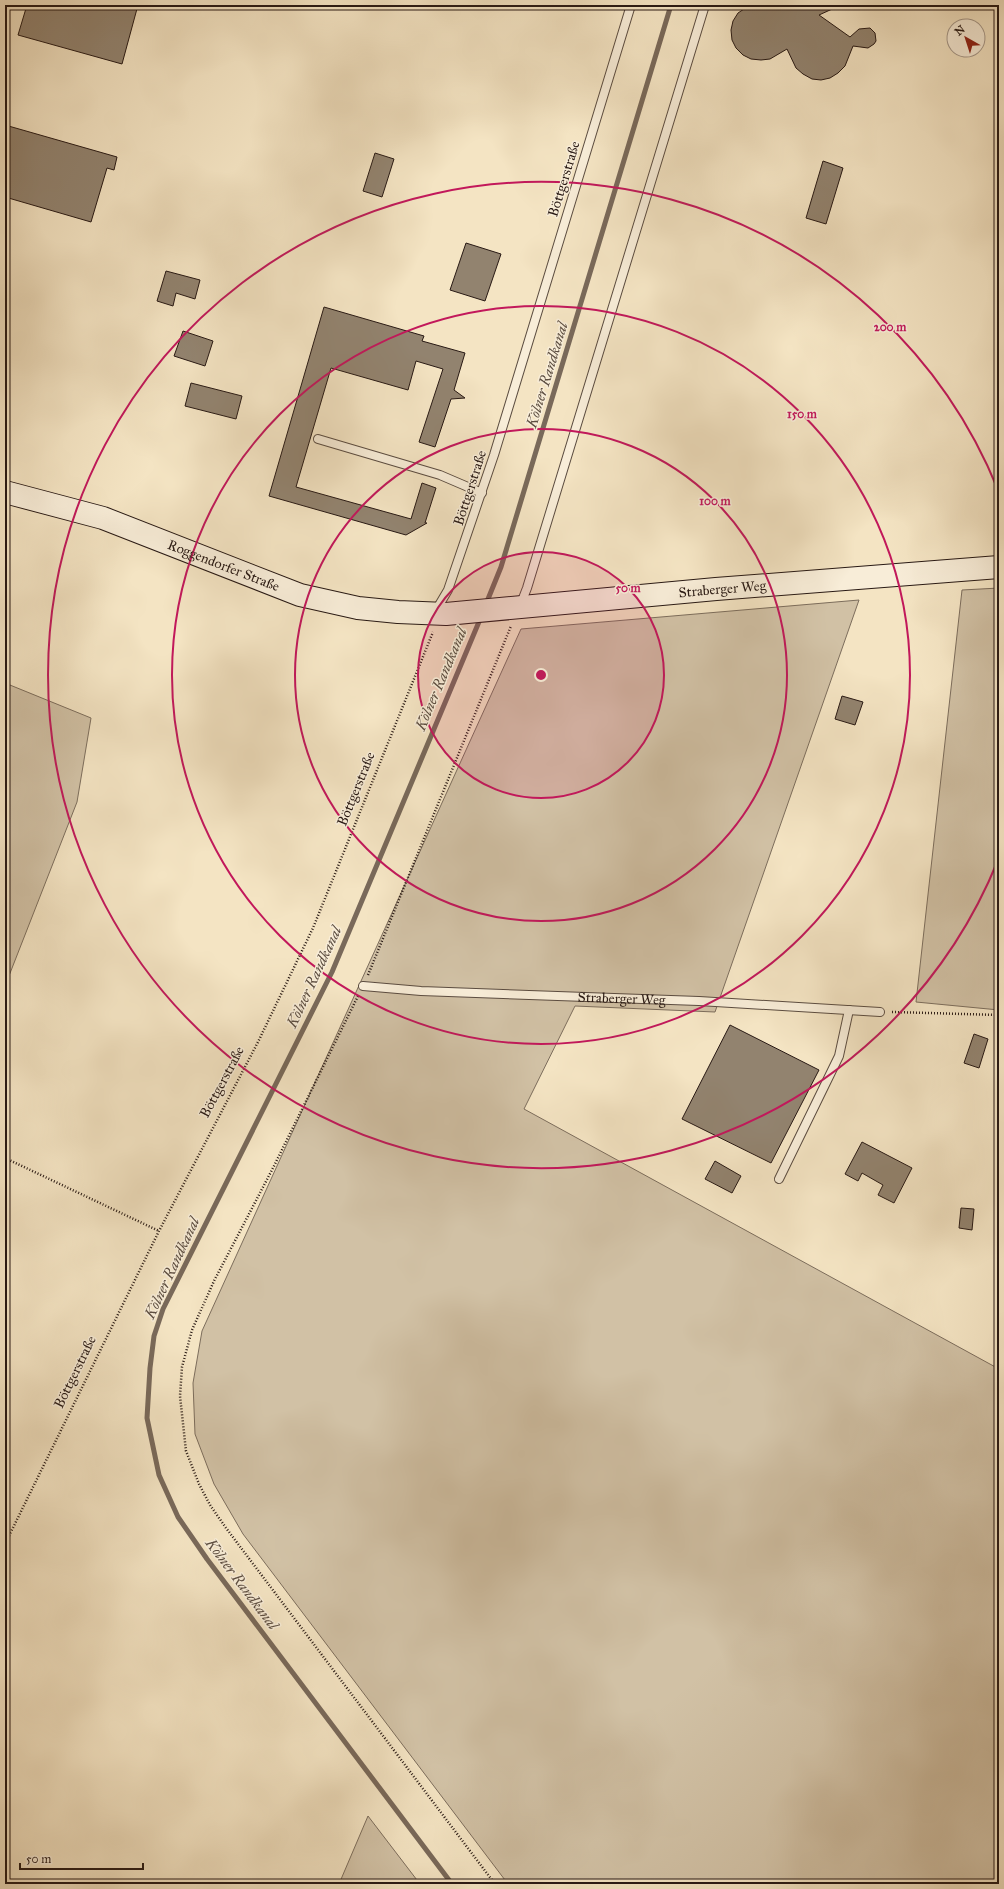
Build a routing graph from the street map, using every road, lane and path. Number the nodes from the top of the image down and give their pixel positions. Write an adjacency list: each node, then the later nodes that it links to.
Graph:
1 (631, 5): 7 (lane, Böttgerstraße)
2 (705, 5): 9 (lane)
3 (5, 276): 4 (lane)
4 (5, 282)
5 (318, 439): 7 (lane)
6 (5, 492): 10 (main road, Roggendorfer Straße)
7 (482, 493): 10 (lane, Böttgerstraße)
8 (999, 567): 9 (main road, Straberger Weg)
9 (515, 607): 10 (main road, Straberger Weg); 11 (path)
10 (440, 614): 17 (path, Böttgerstraße)
11 (363, 986): 12 (lane, Straberger Weg); 19 (path)
12 (849, 1010): 13 (lane, Straberger Weg); 16 (lane)
13 (880, 1012): 14 (path)
14 (999, 1015)
15 (5, 1158): 17 (path)
16 (779, 1180)
17 (158, 1231): 18 (path, Böttgerstraße)
18 (5, 1544)
19 (495, 1884)

